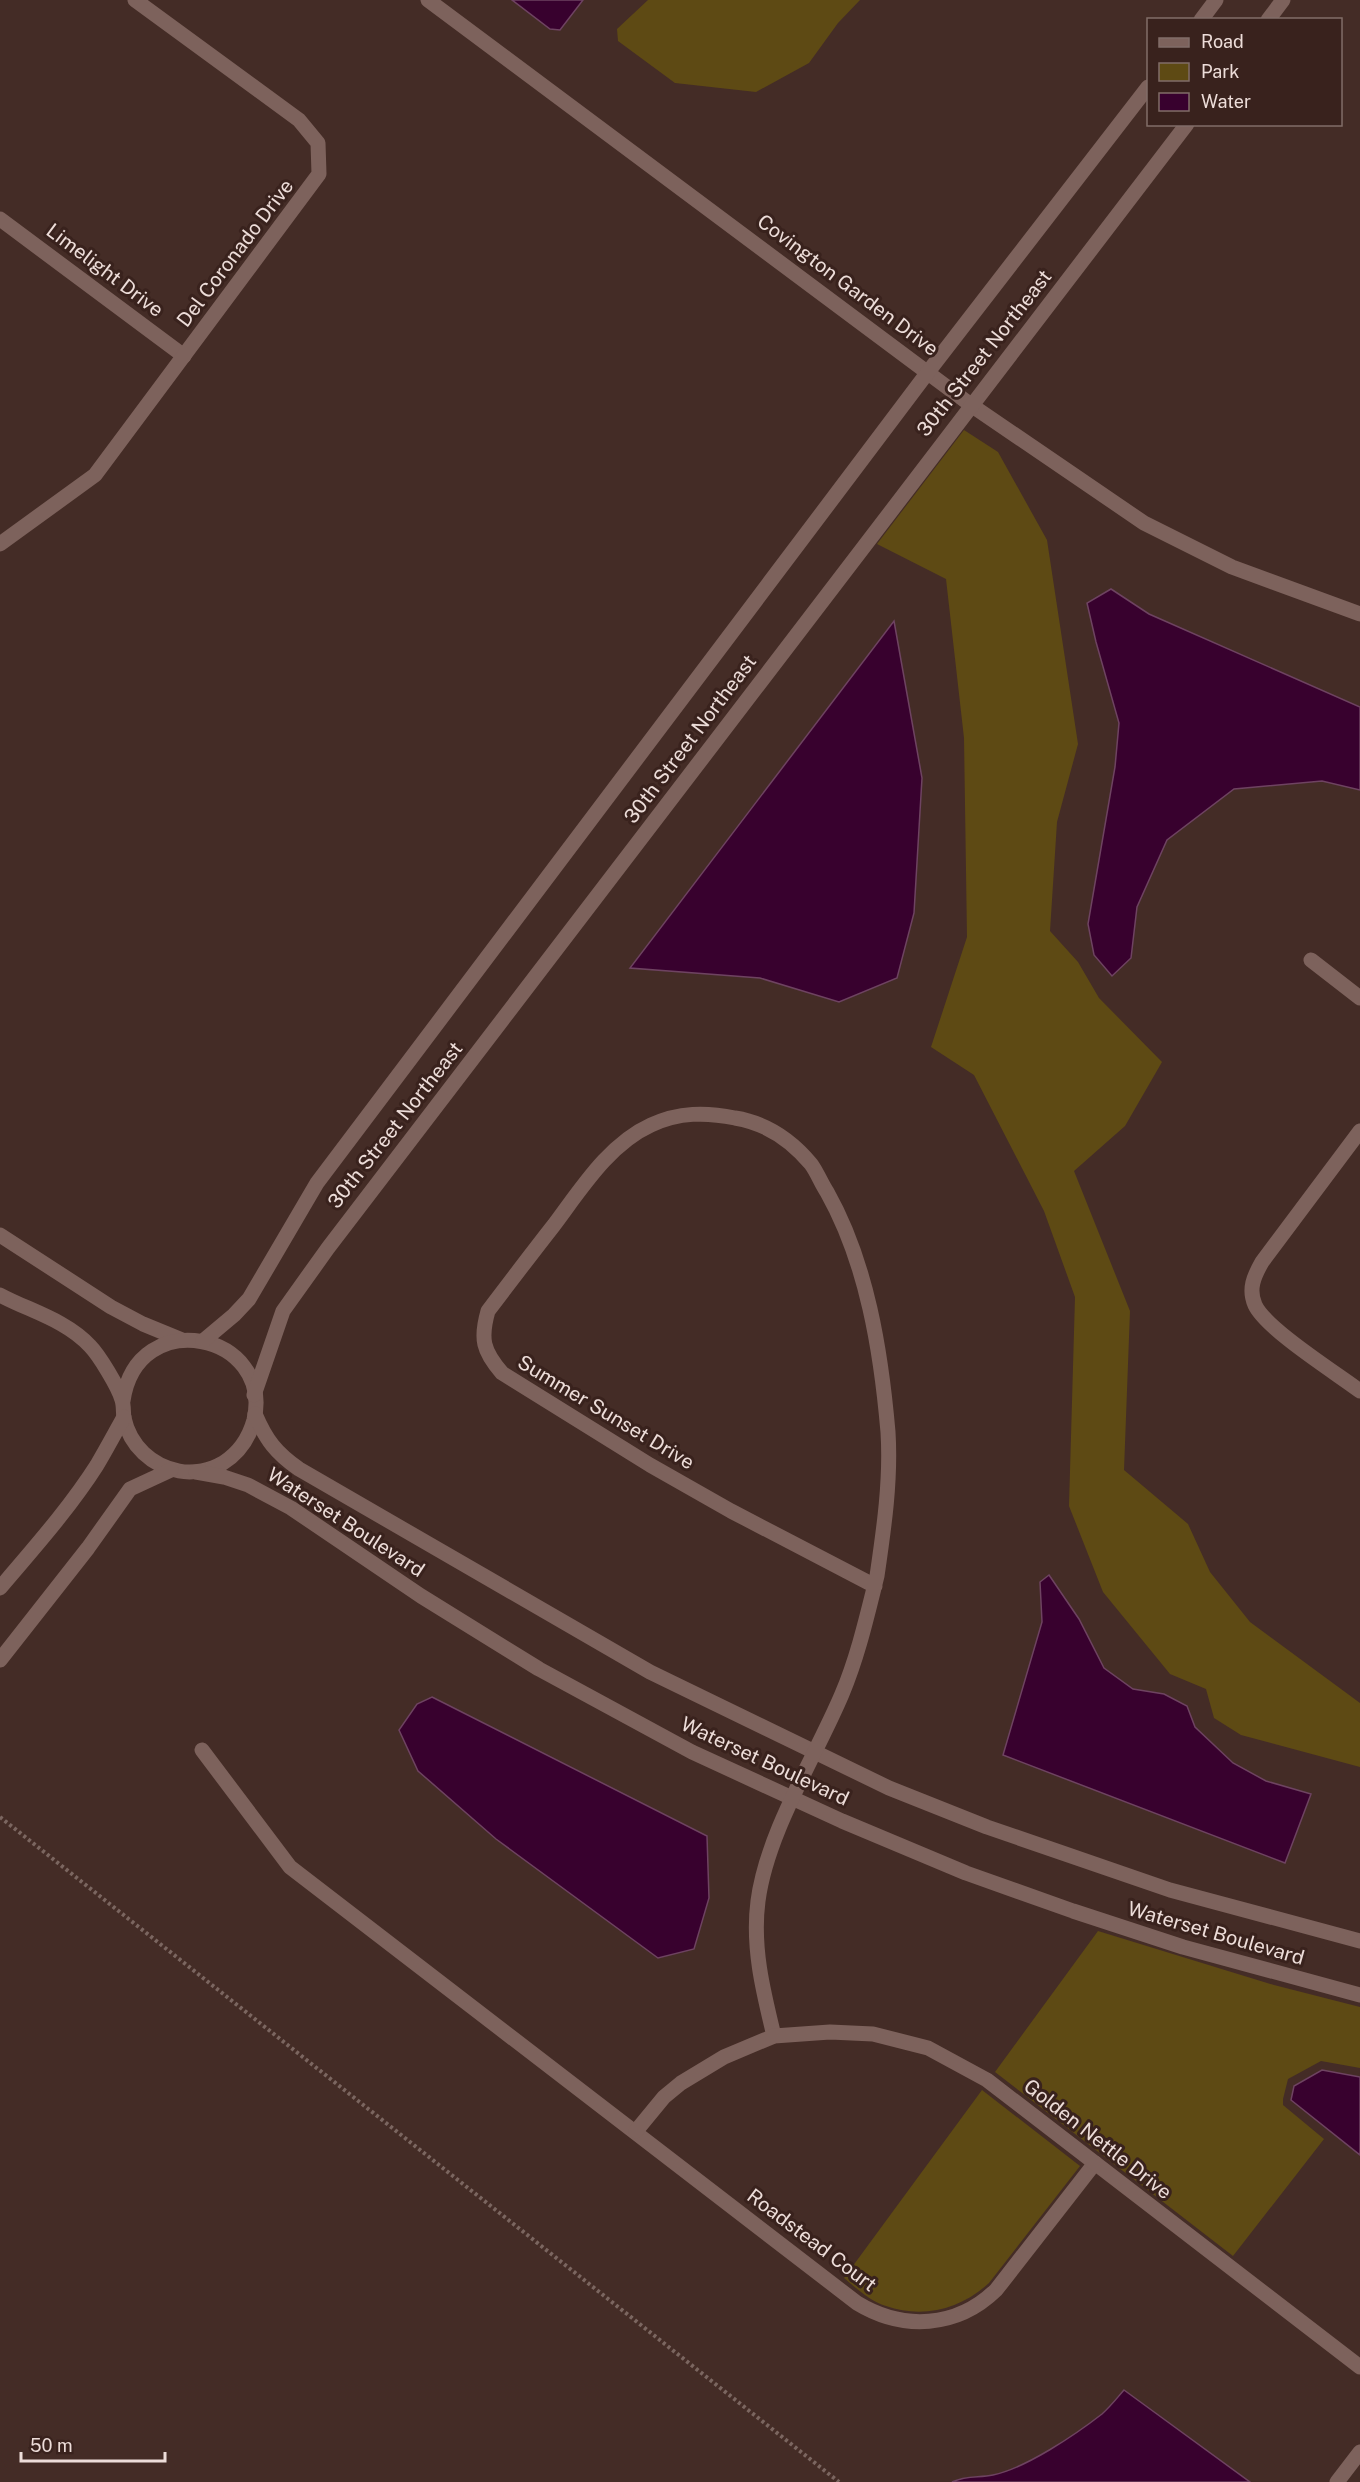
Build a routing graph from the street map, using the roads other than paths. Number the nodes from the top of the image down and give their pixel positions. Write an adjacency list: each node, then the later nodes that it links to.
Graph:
1 (135, 0): 10 (street, Del Coronado Drive)
2 (429, 0): 11 (street, Covington Garden Drive)
3 (1216, 0): 5 (street)
4 (1283, 0): 6 (street)
5 (1202, 18)
6 (1270, 18)
7 (1147, 90): 11 (street, 30th Street Northeast)
8 (1185, 126): 12 (street, 30th Street Northeast)
9 (0, 219): 10 (street, Limelight Drive)
10 (184, 356): 13 (street, Del Coronado Drive)
11 (928, 372): 12 (street, Covington Garden Drive); 21 (street, 30th Street Northeast)
12 (970, 405): 14 (street, Covington Garden Drive); 23 (street, 30th Street Northeast)
13 (0, 544)
14 (1360, 614)
15 (1311, 960): 16 (street)
16 (1360, 998)
17 (1360, 1131): 22 (street)
18 (0, 1235): 20 (street)
19 (0, 1295): 24 (street)
20 (182, 1340): 21 (street); 24 (street)
21 (202, 1341): 23 (street)
22 (1360, 1391)
23 (254, 1395): 25 (street)
24 (123, 1401): 26 (street)
25 (255, 1414): 28 (street); 33 (street, Waterset Boulevard)
26 (124, 1417): 27 (street); 30 (street)
27 (171, 1470): 28 (street); 31 (street)
28 (196, 1472): 34 (street, Waterset Boulevard)
29 (875, 1586): 29 (street, Summer Sunset Drive); 33 (street, Summer Sunset Drive)
30 (0, 1588)
31 (0, 1660)
32 (202, 1750): 38 (street, Roadstead Court)
33 (815, 1753): 34 (street, Summer Sunset Drive); 35 (street, Waterset Boulevard)
34 (793, 1799): 36 (street, Waterset Boulevard); 37 (street, Summer Sunset Drive)
35 (1360, 1941)
36 (1360, 1995)
37 (774, 2036): 38 (street, Golden Nettle Drive); 39 (street, Golden Nettle Drive)
38 (636, 2131): 39 (street, Roadstead Court)
39 (1095, 2163): 40 (street, Golden Nettle Drive)
40 (1360, 2367)
41 (1360, 2452): 42 (street)
42 (1337, 2482)

